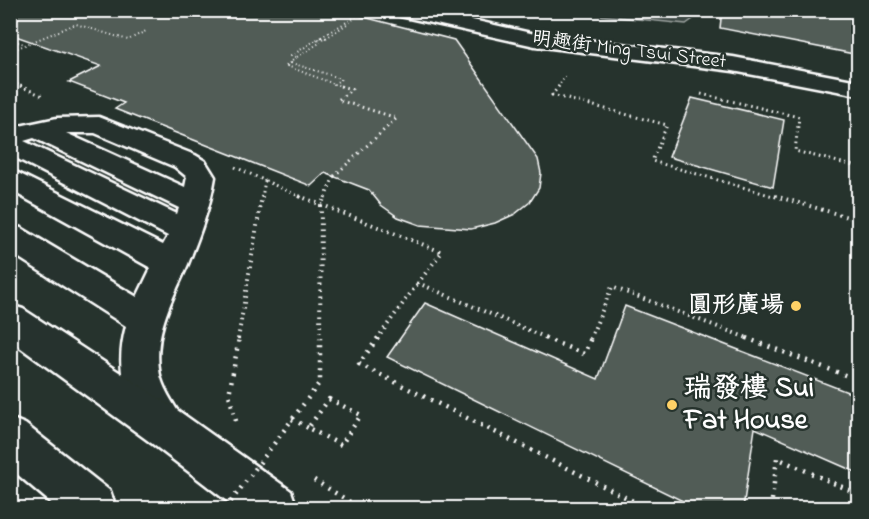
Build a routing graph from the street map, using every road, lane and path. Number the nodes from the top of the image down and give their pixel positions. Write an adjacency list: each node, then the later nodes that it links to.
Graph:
1 (367, 10): 3 (path)
2 (400, 10): 17 (main road, 明趣街 Ming Tsui Street)
3 (352, 20): 5 (path); 6 (path)
4 (146, 31): 10 (path)
5 (321, 37): 6 (path); 8 (path)
6 (326, 38): 9 (path)
7 (10, 40): 10 (path)
8 (316, 40): 9 (path); 12 (path)
9 (321, 41): 12 (path)
10 (26, 45): 11 (path)
11 (10, 51)
12 (297, 57): 13 (path)
13 (291, 63): 16 (path); 16 (path)
14 (569, 71): 28 (path)
15 (10, 81): 19 (path)
16 (334, 84): 26 (path, bridge)
17 (858, 88)
18 (698, 93): 23 (path)
19 (47, 98)
20 (23, 132): 27 (main road)
21 (10, 144): 27 (main road)
22 (231, 166): 25 (path)
23 (858, 167)
24 (10, 178): 30 (main road)
25 (265, 180): 26 (path); 38 (path)
26 (321, 206): 31 (path); 35 (path, bridge)
27 (191, 218): 30 (main road)
28 (858, 220)
29 (10, 236): 33 (main road)
30 (171, 264): 33 (main road)
31 (418, 283): 34 (path); 49 (path)
32 (10, 320): 36 (main road)
33 (147, 321): 36 (main road)
34 (858, 380)
35 (292, 419): 37 (path); 41 (path, bridge)
36 (165, 427): 47 (main road)
37 (308, 428): 37 (path)
38 (238, 433)
39 (10, 439): 45 (main road)
40 (258, 445): 41 (path)
41 (268, 451): 42 (path); 46 (path, bridge)
42 (279, 458)
43 (309, 477): 48 (path)
44 (858, 494): 50 (path)
45 (93, 508)
46 (226, 508)
47 (274, 508)
48 (360, 508)
49 (647, 508)
50 (771, 508)

